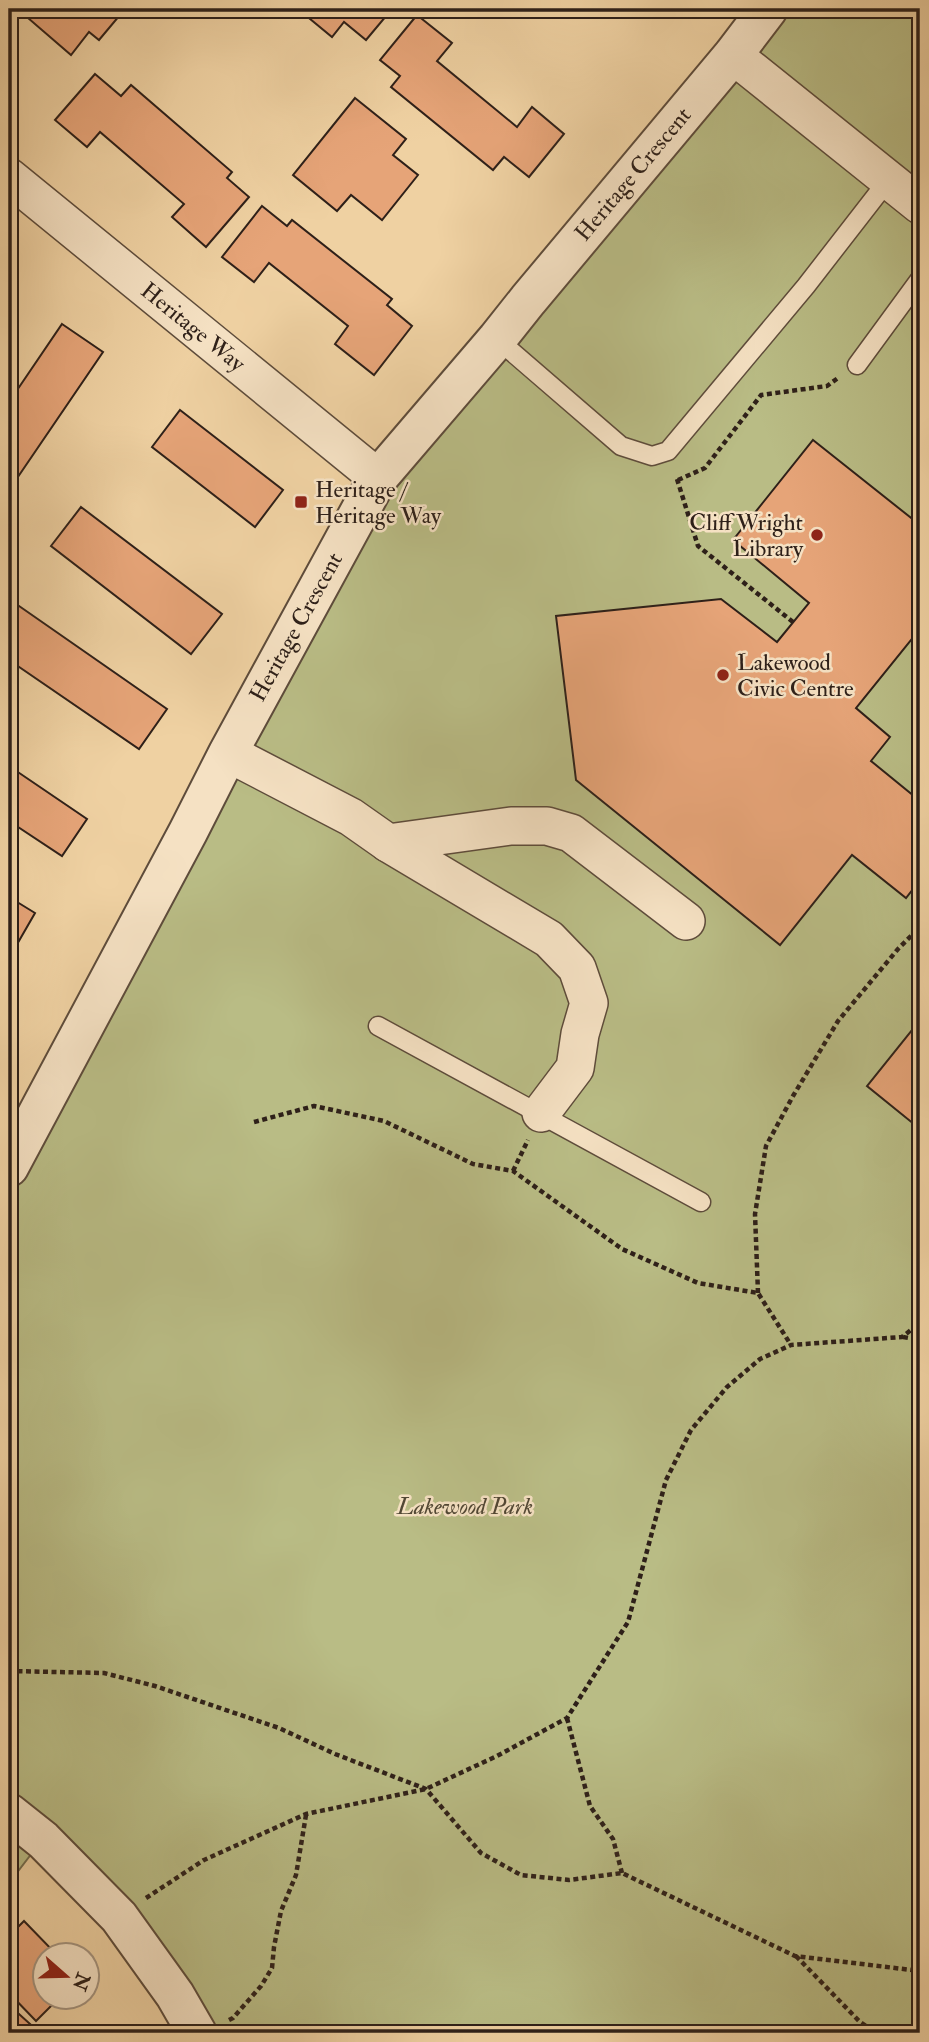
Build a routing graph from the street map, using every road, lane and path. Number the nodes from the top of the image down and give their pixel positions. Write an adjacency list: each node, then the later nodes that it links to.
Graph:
1 (768, 9): 2 (street, Heritage Crescent)
2 (733, 55): 4 (street); 7 (street, Heritage Crescent)
3 (9, 177): 10 (street, Heritage Way)
4 (889, 180): 5 (street); 9 (lane)
5 (920, 205)
6 (920, 279): 8 (lane)
7 (498, 340): 9 (lane); 10 (street, Heritage Crescent)
8 (857, 365): 11 (path)
9 (668, 452): 11 (path)
10 (378, 478): 13 (street, Heritage Crescent)
11 (678, 480): 12 (path)
12 (793, 622)
13 (228, 754): 14 (street); 20 (street, Heritage Crescent)
14 (388, 843): 15 (street); 18 (street)
15 (686, 921)
16 (920, 927): 22 (path)
17 (378, 1026): 18 (lane)
18 (541, 1113): 21 (lane)
19 (254, 1122): 22 (path)
20 (9, 1167)
21 (701, 1202)
22 (758, 1293): 26 (path)
23 (920, 1323): 24 (path)
24 (902, 1337): 25 (path); 26 (path)
25 (920, 1340)
26 (790, 1345): 28 (path)
27 (9, 1671): 29 (path)
28 (567, 1718): 29 (path); 32 (path)
29 (426, 1789): 31 (path); 32 (path)
30 (9, 1813): 37 (street)
31 (306, 1814): 33 (path); 36 (path)
32 (622, 1873): 34 (path)
33 (154, 1892)
34 (795, 1956): 35 (path); 38 (path)
35 (920, 1970)
36 (233, 2018)
37 (197, 2033)
38 (876, 2033)

